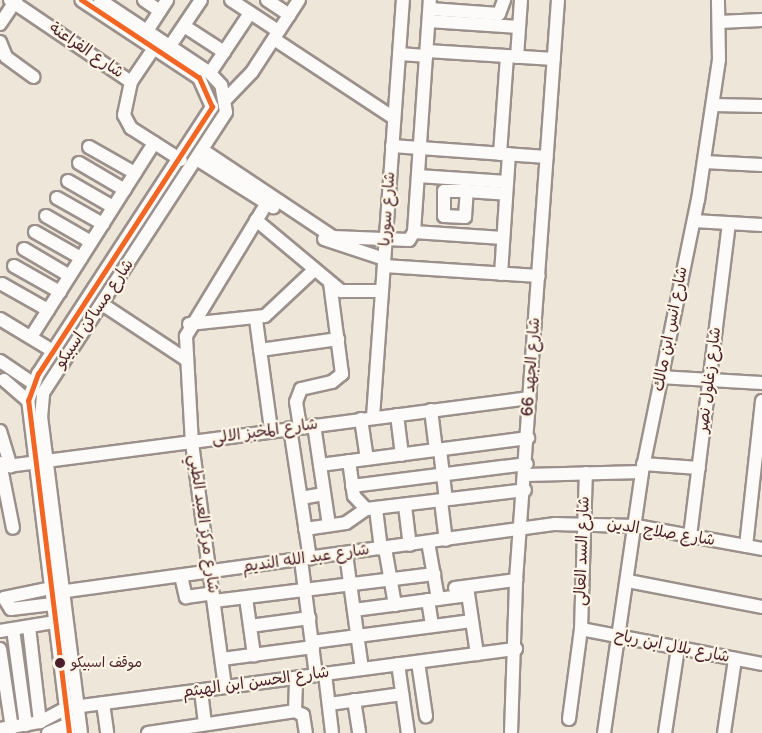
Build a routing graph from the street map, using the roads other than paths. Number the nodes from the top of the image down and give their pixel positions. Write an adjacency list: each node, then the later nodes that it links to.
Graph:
1 (81, 0): 27 (street)
2 (100, 0): 23 (street)
3 (144, 0): 14 (street)
4 (201, 0): 21 (street)
5 (231, 0): 16 (street)
6 (267, 0): 17 (street)
7 (299, 0): 17 (street)
8 (403, 0): 30 (street, شارع سوريا)
9 (504, 0): 15 (street)
10 (521, 0): 22 (street)
11 (558, 0): 32 (street, شارع الجهد 66)
12 (718, 0): 19 (street, شارع انس ابن مالك)
13 (14, 1): 20 (street); 35 (street, شارع الفراعنة)
14 (164, 5): 23 (street)
15 (430, 10): 22 (street); 29 (street)
16 (250, 13): 24 (street); 28 (street)
17 (289, 15): 24 (street)
18 (762, 20): 19 (street)
19 (719, 22): 37 (street, شارع انس ابن مالك)
20 (0, 24)
21 (184, 26): 26 (street); 28 (street)
22 (519, 27): 31 (street)
23 (147, 32): 26 (street)
24 (276, 35): 36 (street); 39 (street)
25 (0, 42): 34 (street)
26 (170, 46): 33 (street)
27 (154, 48): 35 (street); 47 (street)
28 (224, 52): 33 (street)
29 (427, 53): 30 (street); 31 (street); 43 (street)
30 (399, 54): 39 (street, شارع سوريا)
31 (512, 56): 32 (street); 44 (street)
32 (554, 59): 46 (street, شارع الجهد 66)
33 (210, 73): 36 (street)
34 (34, 77)
35 (131, 82): 40 (street)
36 (226, 99): 45 (street, شارع مساكن اسبيكو)
37 (713, 105): 38 (street); 48 (street, شارع انس ابن مالك)
38 (762, 106)
39 (394, 118): 41 (street, شارع سوريا)
40 (154, 143): 47 (street); 51 (street)
41 (392, 146): 43 (street); 69 (street, شارع سوريا)
42 (90, 147): 51 (street)
43 (420, 148): 44 (street); 52 (street)
44 (505, 154): 46 (street); 54 (street)
45 (201, 156): 58 (street); 69 (street); 83 (street, شارع مساكن اسبيكو)
46 (547, 157): 78 (street, شارع الجهد 66)
47 (181, 160): 91 (street, شارع مساكن اسبيكو)
48 (704, 162): 50 (street); 62 (street, شارع انس ابن مالك)
49 (79, 163): 55 (street)
50 (762, 165)
51 (135, 173): 55 (street)
52 (418, 176): 54 (street); 67 (street)
53 (68, 181): 59 (street)
54 (507, 188): 56 (street); 68 (street)
55 (125, 190): 59 (street)
56 (467, 191)
57 (57, 198): 64 (street)
58 (267, 203): 61 (street, شارع مركز العبد الطبي); 73 (street)
59 (113, 207): 64 (street)
60 (46, 216): 70 (street)
61 (256, 220): 75 (street); 87 (street, شارع مركز العبد الطبي)
62 (694, 221): 63 (street); 95 (street, شارع انس ابن مالك)
63 (729, 223): 65 (street); 96 (street, شارع زغلول نصر)
64 (103, 224): 70 (street)
65 (762, 225)
66 (35, 232): 72 (street)
67 (414, 232): 68 (street); 69 (street)
68 (503, 238): 76 (street)
69 (386, 241): 73 (street, شارع سوريا)
70 (92, 242): 72 (street)
71 (24, 249): 77 (street)
72 (81, 258): 77 (street)
73 (384, 262): 76 (street); 81 (street, شارع سوريا)
74 (14, 266): 82 (street)
75 (313, 271): 79 (street); 86 (street)
76 (501, 274): 78 (street)
77 (70, 276): 82 (street)
78 (538, 276): 100 (street, شارع الجهد 66)
79 (330, 283): 81 (street); 89 (street)
80 (2, 284): 84 (street)
81 (382, 291): 105 (street, شارع سوريا)
82 (60, 292): 84 (street)
83 (102, 304): 92 (street); 116 (street, شارع مساكن اسبيكو)
84 (48, 310): 88 (street)
85 (0, 319): 88 (street)
86 (256, 320): 87 (street); 90 (street)
87 (189, 324): 92 (street, شارع مركز العبد الطبي)
88 (31, 337): 91 (street)
89 (338, 339): 90 (street); 107 (street)
90 (260, 350): 108 (street)
91 (53, 351): 98 (street, شارع مساكن اسبيكو)
92 (187, 360): 111 (street, شارع مركز العبد الطبي)
93 (0, 361): 94 (street)
94 (11, 368): 97 (street); 98 (street)
95 (661, 377): 96 (street); 120 (street, شارع انس ابن مالك)
96 (711, 380): 99 (street); 121 (street, شارع زغلول نصر)
97 (2, 383): 101 (street)
98 (33, 383): 101 (street, شارع مساكن اسبيكو)
99 (762, 383)
100 (530, 398): 103 (street, شارع المخبز الالى); 110 (street, شارع الجهد 66)
101 (28, 401): 118 (street, شارع مساكن اسبيكو)
102 (762, 401): 142 (street)
103 (431, 410): 104 (street, شارع المخبز الالى); 112 (street)
104 (397, 415): 105 (street, شارع المخبز الالى); 113 (street)
105 (367, 418): 106 (street, شارع المخبز الالى); 114 (street, شارع سوريا)
106 (314, 425): 107 (street, شارع المخبز الالى); 119 (street)
107 (295, 427): 108 (street, شارع المخبز الالى); 128 (street)
108 (270, 430): 111 (street, شارع المخبز الالى)
109 (0, 431): 117 (street)
110 (528, 438): 112 (street); 122 (street, شارع الجهد 66)
111 (192, 444): 116 (street, شارع المخبز الالى); 147 (street, شارع مركز العبد الطبي)
112 (438, 450): 113 (street); 124 (street)
113 (402, 454): 114 (street)
114 (367, 459): 115 (street)
115 (349, 461): 119 (street); 125 (street)
116 (48, 464): 118 (street, شارع المخبز الالى); 154 (street, شارع مساكن اسبيكو)
117 (4, 465): 118 (street, شارع المخبز الالى); 135 (street)
118 (34, 465): 157 (street, شارع مساكن اسبيكو)
119 (320, 465): 127 (street)
120 (643, 468): 121 (street); 123 (street); 134 (street, شارع انس ابن مالك)
121 (699, 468): 138 (street, شارع زغلول نصر)
122 (526, 470): 123 (street); 124 (street); 126 (street, شارع الجهد 66)
123 (585, 473): 132 (street, شارع السد العالى)
124 (443, 474): 125 (street); 129 (street)
125 (352, 486): 131 (street)
126 (525, 490): 129 (street); 136 (street, شارع الجهد 66)
127 (324, 494): 128 (street); 133 (street)
128 (301, 498): 137 (street)
129 (444, 501): 130 (street); 139 (street)
130 (405, 506): 131 (street); 141 (street)
131 (371, 509): 133 (street); 143 (street)
132 (584, 523): 134 (street, شارع صلاح الدين); 136 (street, شارع صلاح الدين); 172 (street, شارع السد العالى)
133 (329, 525): 137 (street)
134 (636, 526): 138 (street, شارع صلاح الدين); 152 (street, شارع انس ابن مالك)
135 (13, 528)
136 (524, 528): 139 (street, شارع عبد الله النديم); 151 (street, شارع الجهد 66)
137 (305, 529): 146 (street)
138 (690, 536): 142 (street, شارع صلاح الدين)
139 (446, 540): 140 (street, شارع عبد الله النديم)
140 (428, 542): 141 (street, شارع عبد الله النديم); 148 (street)
141 (410, 545): 143 (street, شارع عبد الله النديم)
142 (746, 546): 144 (street, شارع صلاح الدين)
143 (383, 548): 145 (street, شارع عبد الله النديم); 150 (street)
144 (762, 549)
145 (346, 554): 146 (street, شارع عبد الله النديم); 153 (street)
146 (305, 559): 147 (street, شارع عبد الله النديم); 155 (street)
147 (210, 572): 149 (street, شارع عبد الله النديم); 158 (street, شارع مركز العبد الطبي)
148 (434, 574): 150 (street); 159 (street)
149 (181, 576): 154 (street, شارع عبد الله النديم); 158 (street)
150 (391, 580): 153 (street); 162 (street)
151 (516, 580): 156 (street); 179 (street, شارع الجهد 66)
152 (628, 581): 163 (street); 175 (street, شارع انس ابن مالك)
153 (350, 585): 155 (street); 164 (street)
154 (65, 591): 157 (street, شارع عبد الله النديم); 196 (street, شارع مساكن اسبيكو)
155 (305, 591): 160 (street); 165 (street)
156 (468, 591): 159 (street); 166 (street)
157 (52, 595): 161 (street, شارع عبد الله النديم); 167 (street, شارع مساكن اسبيكو)
158 (213, 597): 160 (street); 182 (street, شارع مركز العبد الطبي)
159 (434, 597): 162 (street); 169 (street)
160 (246, 598): 168 (street)
161 (5, 604)
162 (395, 605): 164 (street)
163 (762, 607)
164 (354, 610): 174 (street)
165 (309, 618): 168 (street); 176 (street)
166 (472, 621): 169 (street); 180 (street)
167 (55, 622): 170 (street); 196 (street, شارع مساكن اسبيكو)
168 (250, 626): 181 (street)
169 (432, 626): 174 (street)
170 (28, 627): 171 (street); 201 (street)
171 (13, 629): 173 (street); 202 (street)
172 (581, 629): 175 (street, شارع بلال ابن رباح); 199 (street, شارع السد العالى)
173 (0, 632)
174 (357, 636): 176 (street); 187 (street)
175 (619, 636): 177 (street, شارع بلال ابن رباح); 216 (street, شارع انس ابن مالك)
176 (312, 645): 181 (street); 188 (street)
177 (678, 648): 183 (street, شارع بلال ابن رباح); 217 (street)
178 (0, 649): 205 (street)
179 (516, 649): 180 (street, شارع الحسن ابن الهيثم); 215 (street, شارع الجهد 66)
180 (477, 654): 184 (street, شارع الحسن ابن الهيثم)
181 (254, 655): 182 (street)
182 (222, 659): 190 (street, شارع مركز العبد الطبي)
183 (735, 659): 186 (street, شارع بلال ابن رباح); 218 (street)
184 (418, 662): 185 (street, شارع الحسن ابن الهيثم); 198 (street)
185 (398, 664): 187 (street, شارع الحسن ابن الهيثم); 192 (street)
186 (762, 664)
187 (362, 669): 188 (street, شارع الحسن ابن الهيثم)
188 (321, 675): 189 (street, شارع الحسن ابن الهيثم); 195 (street)
189 (296, 678): 190 (street, شارع الحسن ابن الهيثم); 197 (street)
190 (225, 687): 191 (street, شارع الحسن ابن الهيثم)
191 (201, 690): 194 (street, شارع الحسن ابن الهيثم); 204 (street)
192 (402, 693): 193 (street); 214 (street)
193 (354, 700): 195 (street); 213 (street)
194 (103, 703): 196 (street, شارع الحسن ابن الهيثم); 208 (street)
195 (328, 704): 212 (street)
196 (72, 707): 201 (street, شارع الحسن ابن الهيثم); 203 (street, شارع مساكن اسبيكو)
197 (294, 711): 200 (street); 211 (street)
198 (426, 716)
199 (569, 719)
200 (238, 720): 204 (street); 210 (street)
201 (40, 722): 202 (street, شارع الحسن ابن الهيثم)
202 (26, 725): 205 (street, شارع الحسن ابن الهيثم)
203 (72, 726): 206 (street); 207 (street, شارع مساكن اسبيكو)
204 (212, 727): 209 (street)
205 (6, 728)
206 (48, 733)
207 (81, 733)
208 (106, 733)
209 (147, 733)
210 (239, 733)
211 (306, 733)
212 (332, 733)
213 (359, 733)
214 (408, 733)
215 (511, 733)
216 (604, 733)
217 (665, 733)
218 (724, 733)

